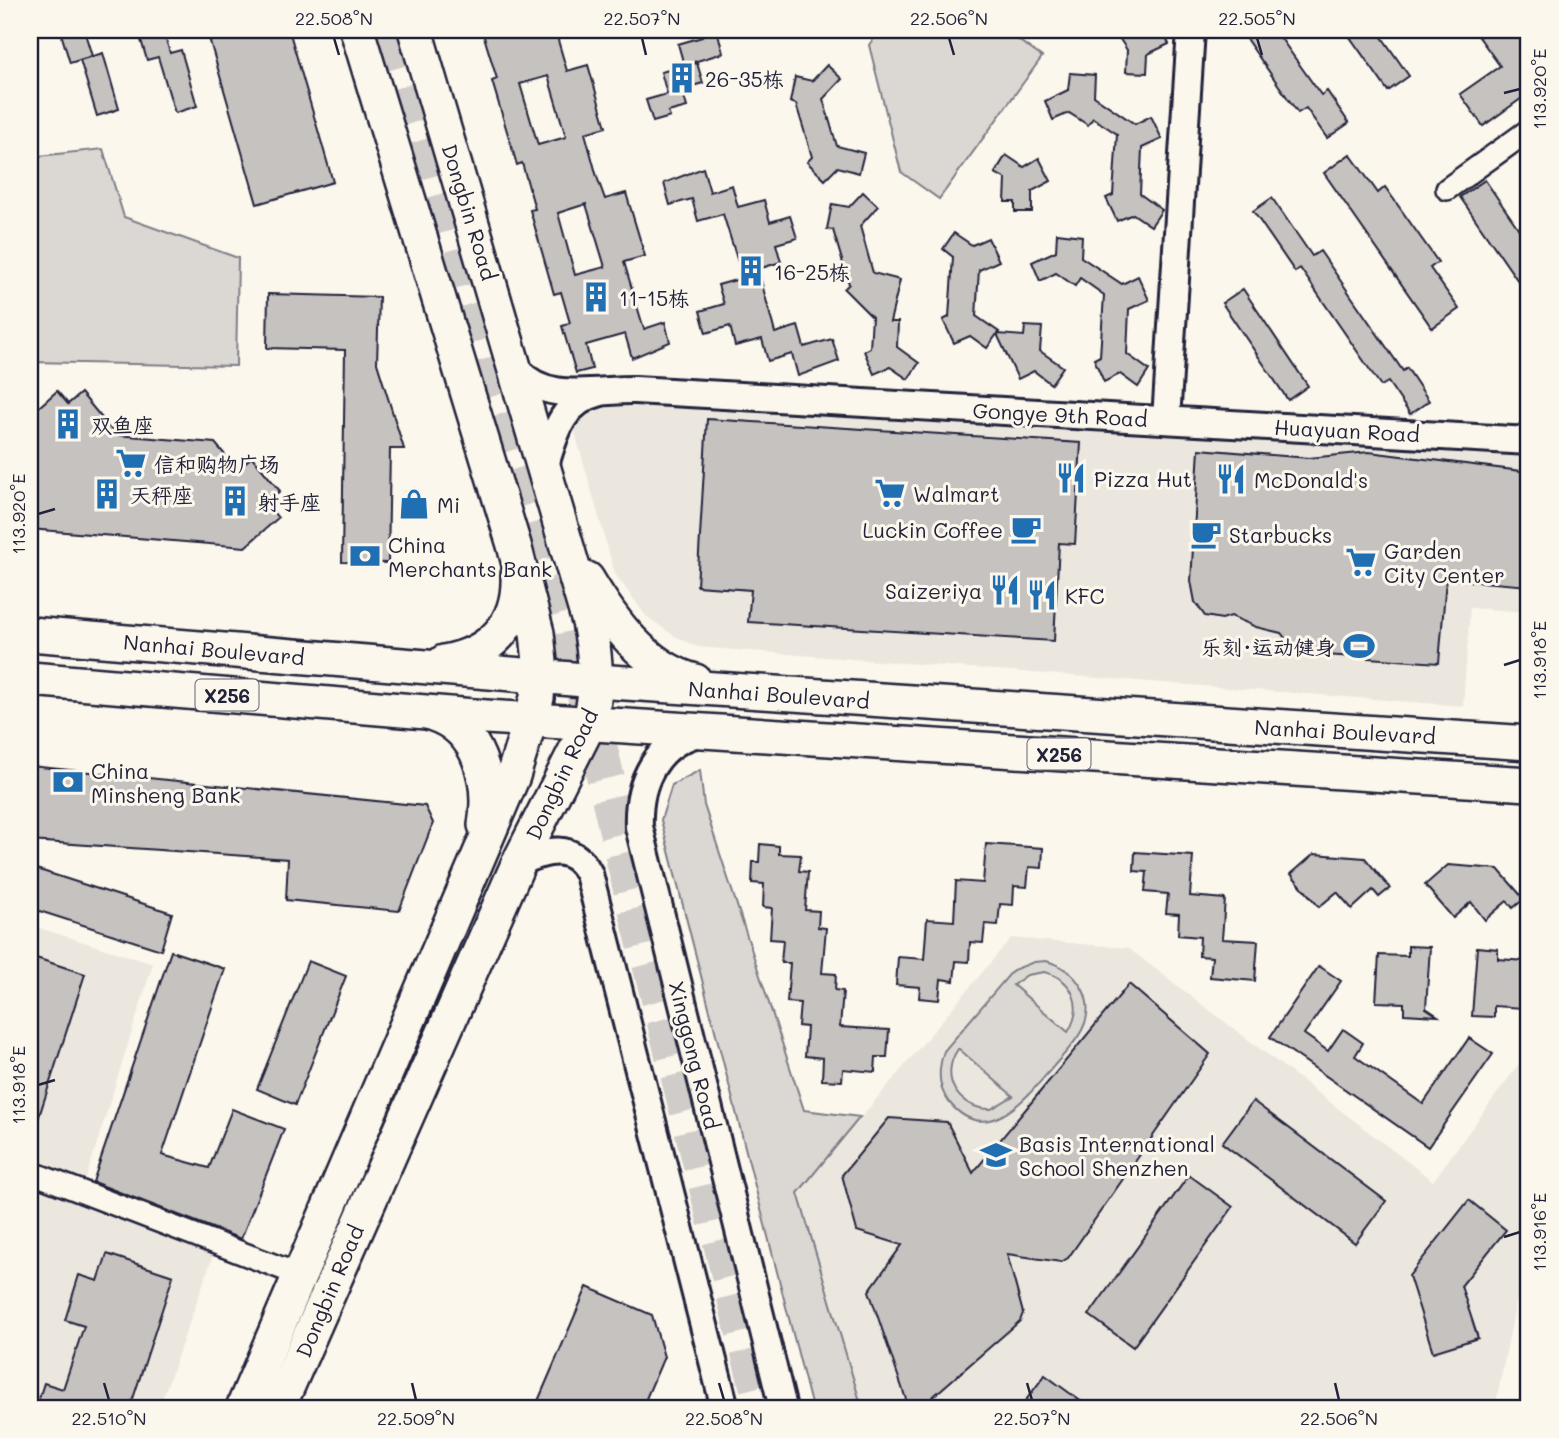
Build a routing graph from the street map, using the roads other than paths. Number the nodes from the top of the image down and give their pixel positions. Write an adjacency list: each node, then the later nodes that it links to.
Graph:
1 (357, 30): 11 (main road, Dongbin Road)
2 (415, 30): 6 (main road, Dongbin Road)
3 (1191, 30): 8 (street, Gongye 9th Road)
4 (1529, 130): 5 (street)
5 (1447, 189)
6 (518, 372): 7 (street, Gongye 9th Road); 10 (main road, Dongbin Road)
7 (606, 390): 8 (street, Gongye 9th Road); 10 (street, Gongye 9th Road)
8 (1166, 420): 9 (street, Huayuan Road)
9 (1529, 441)
10 (545, 465): 12 (main road, Dongbin Road)
11 (514, 545): 14 (main road); 15 (main road, Dongbin Road)
12 (570, 551): 17 (main road, Dongbin Road); 18 (main road)
13 (30, 634): 14 (main road, Nanhai Boulevard / X256)
14 (410, 665): 15 (main road, Nanhai Boulevard / X256)
15 (540, 677): 17 (main road, Nanhai Boulevard / X256); 20 (main road, Dongbin Road)
16 (30, 679): 19 (main road, Nanhai Boulevard / X256)
17 (596, 681): 18 (main road, Nanhai Boulevard / X256); 21 (main road, Dongbin Road)
18 (727, 690): 23 (main road, Nanhai Boulevard / X256)
19 (424, 711): 20 (main road, Nanhai Boulevard / X256); 25 (main road)
20 (532, 720): 21 (main road, Nanhai Boulevard / X256); 25 (main road, Dongbin Road)
21 (589, 724): 22 (main road, Nanhai Boulevard / X256); 26 (main road, Dongbin Road)
22 (705, 732): 24 (main road, Nanhai Boulevard / X256); 32 (street, Xinggong Road)
23 (1529, 743)
24 (1529, 784)
25 (477, 858): 28 (main road, Dongbin Road)
26 (519, 862): 30 (main road, Dongbin Road); 31 (street)
27 (30, 1172): 28 (street)
28 (302, 1276): 29 (main road, Dongbin Road)
29 (243, 1408)
30 (278, 1408)
31 (725, 1408)
32 (783, 1408)

